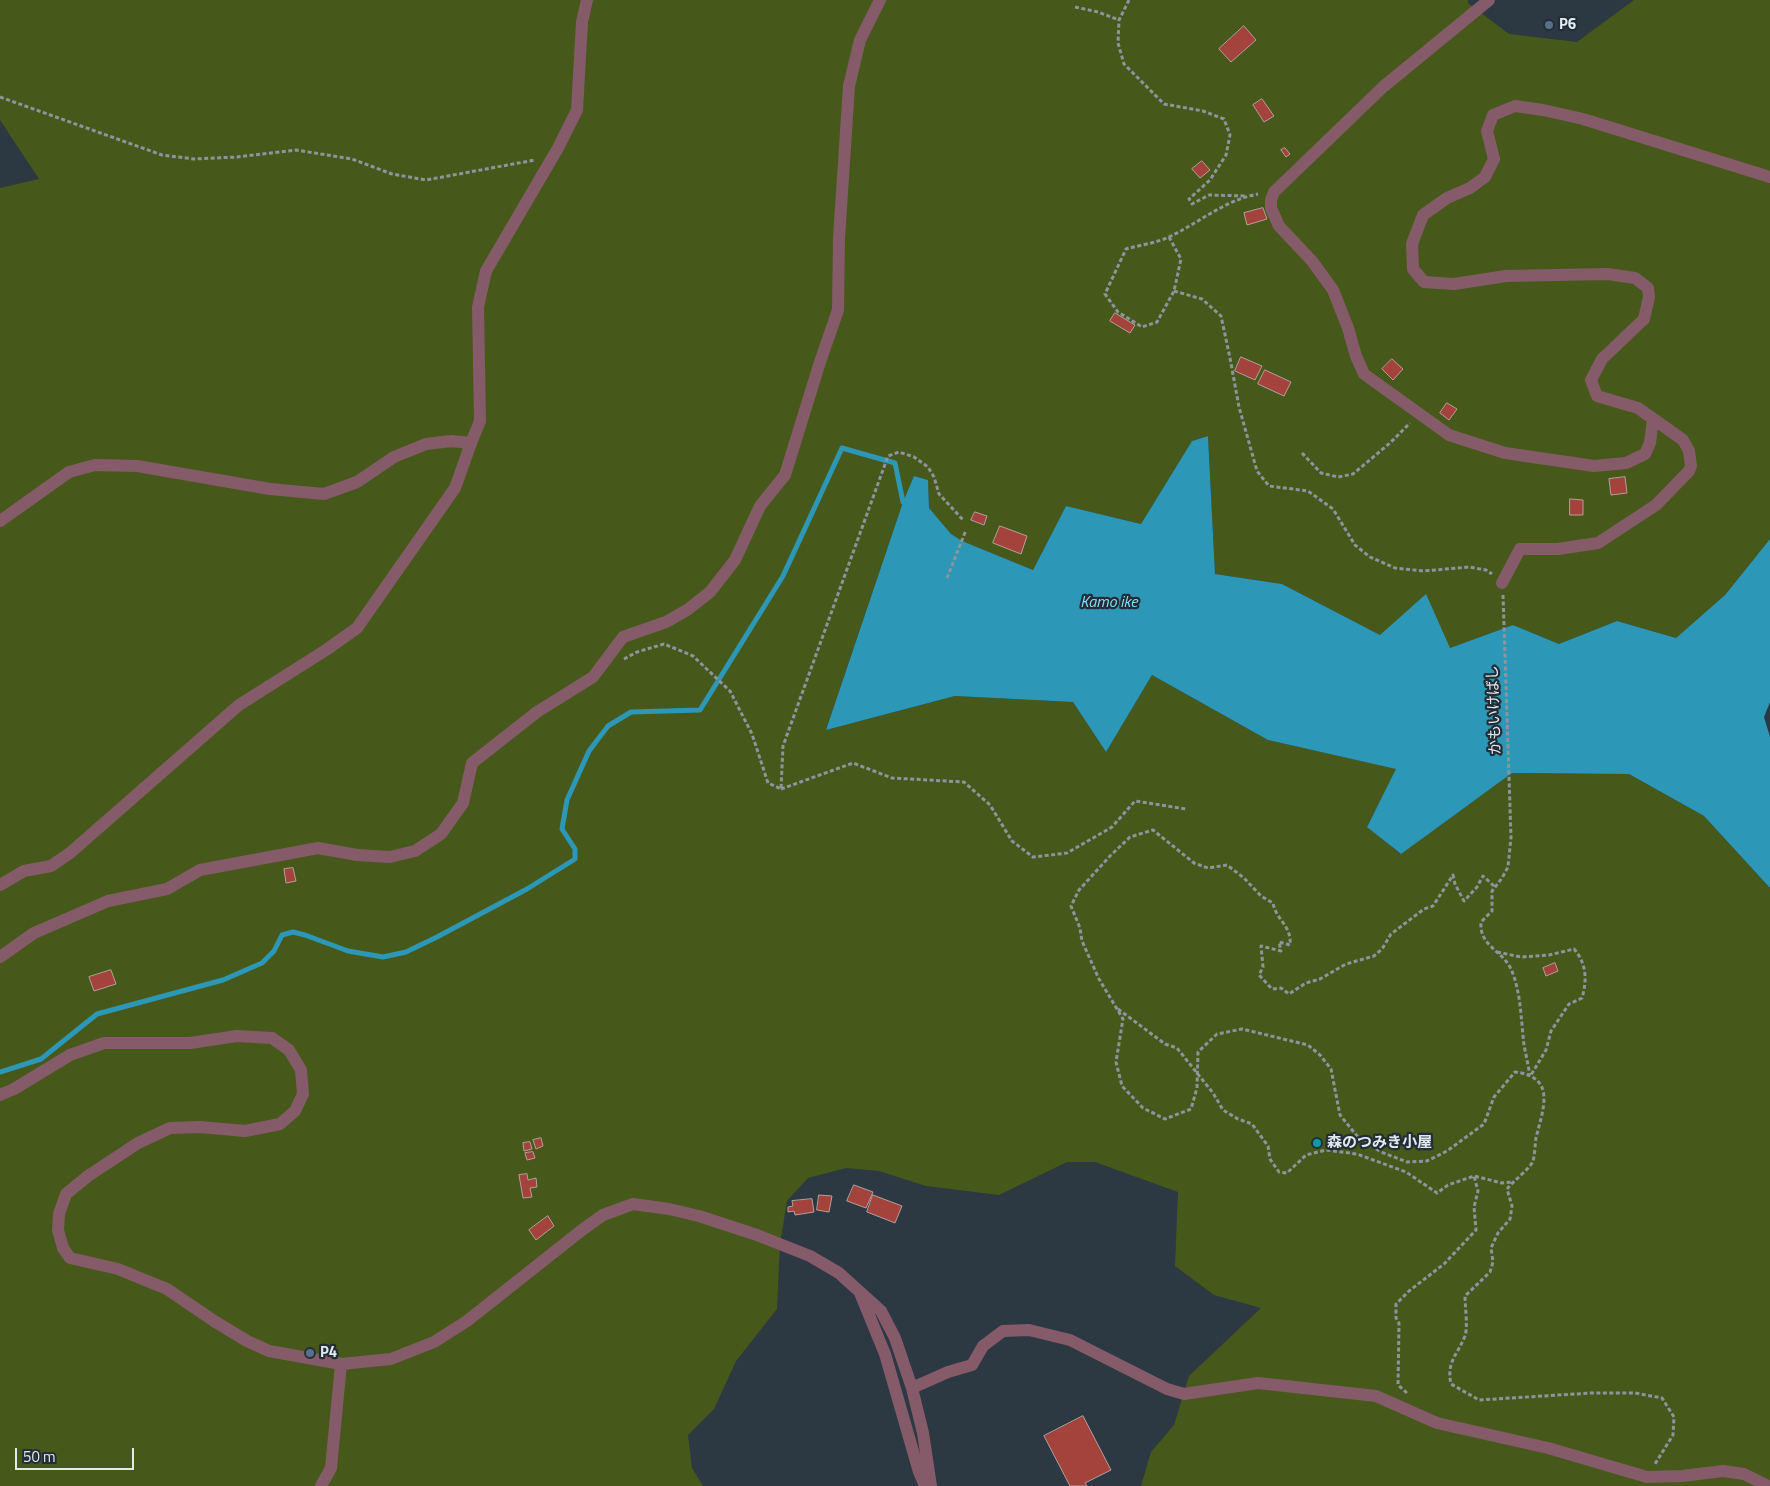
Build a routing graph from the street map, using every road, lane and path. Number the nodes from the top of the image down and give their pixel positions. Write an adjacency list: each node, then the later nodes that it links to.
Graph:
1 (587, 0): 8 (street)
2 (880, 0): 29 (street)
3 (1129, 0): 6 (path)
4 (1489, 0): 10 (street)
5 (1074, 7): 6 (path)
6 (1119, 20): 11 (path)
7 (0, 97): 8 (path)
8 (552, 158): 16 (street)
9 (1770, 177): 15 (street)
10 (1274, 192): 11 (path); 14 (street)
11 (1249, 196): 12 (path)
12 (1169, 237): 13 (path); 13 (path)
13 (1174, 291): 22 (path)
14 (1419, 413): 15 (street); 17 (path)
15 (1653, 419): 22 (street)
16 (471, 443): 18 (street); 26 (street)
17 (1302, 453)
18 (0, 521)
19 (964, 521): 24 (path)
20 (966, 530): 21 (path)
21 (947, 578)
22 (1502, 584): 27 (path, かもいけばし)
23 (619, 662): 24 (path)
24 (781, 789): 25 (path)
25 (1186, 809)
26 (0, 885)
27 (1494, 886): 28 (path); 30 (path)
28 (1497, 951): 32 (path); 32 (path)
29 (0, 957)
30 (1116, 1007): 31 (path); 31 (path)
31 (1199, 1073): 32 (path); 34 (path)
32 (1530, 1076): 35 (path)
33 (0, 1095): 37 (street)
34 (1474, 1176): 35 (path); 39 (path)
35 (1512, 1182): 40 (path)
36 (860, 1290): 37 (street); 38 (street); 42 (street)
37 (341, 1364): 41 (street)
38 (912, 1388): 40 (street); 43 (street)
39 (1411, 1398)
40 (1647, 1477): 44 (street)
41 (321, 1486)
42 (925, 1486)
43 (931, 1486)
44 (1768, 1486)

